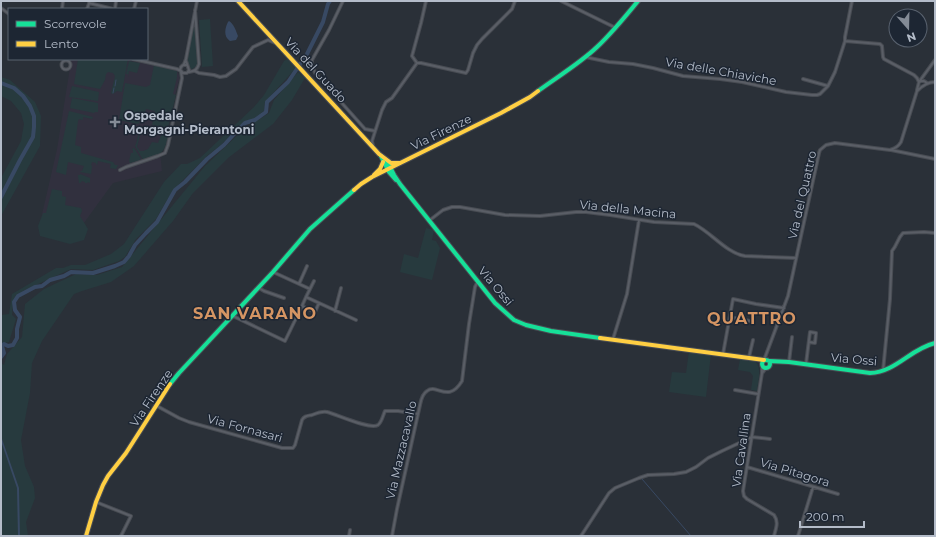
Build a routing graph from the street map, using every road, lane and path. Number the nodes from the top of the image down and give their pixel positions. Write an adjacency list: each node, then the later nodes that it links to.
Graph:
1 (196, 1): 11 (street)
2 (238, 1): 14 (street, Via del Guado)
3 (343, 1): 30 (street, Via del Guado)
4 (426, 1): 19 (street)
5 (515, 1): 19 (street)
6 (561, 1): 12 (street)
7 (638, 1): 12 (street, Via Firenze)
8 (852, 1): 13 (street)
9 (89, 2): 10 (street)
10 (110, 8)
11 (195, 10): 20 (street); 22 (street)
12 (616, 28): 15 (street, Via Firenze)
13 (845, 41): 25 (street); 28 (street)
14 (278, 44): 22 (street); 31 (street, Via del Guado)
15 (585, 57): 28 (street, Via delle Chiaviche); 35 (street, Via Firenze)
16 (64, 60): 16 (street)
17 (137, 60): 23 (street)
18 (935, 60): 25 (street)
19 (417, 63): 30 (street)
20 (186, 64): 21 (street); 23 (street)
21 (189, 71): 22 (street); 23 (street)
22 (194, 71)
23 (181, 72): 37 (street)
24 (803, 79): 28 (street)
25 (919, 82): 27 (street); 29 (street)
26 (935, 82): 27 (street)
27 (927, 83): 29 (street)
28 (828, 86)
29 (917, 91): 32 (street)
30 (375, 131): 31 (street)
31 (372, 146): 34 (street, Via del Guado)
32 (890, 150): 33 (street); 43 (street, Via del Quattro)
33 (935, 159)
34 (385, 161): 35 (street); 36 (street, Via del Guado); 39 (street)
35 (400, 163): 36 (street, Via Firenze); 38 (street)
36 (389, 168): 38 (street, Via Ossi); 39 (street, Via Firenze)
37 (120, 170)
38 (392, 173): 39 (street); 40 (street, Via Ossi)
39 (372, 177): 45 (street, Via Firenze)
40 (430, 220): 41 (street, Via della Macina); 47 (street, Via Ossi)
41 (639, 220): 43 (street, Via della Macina); 63 (street)
42 (935, 233): 72 (street)
43 (796, 258): 56 (street, Via del Quattro)
44 (307, 266): 48 (street)
45 (273, 272): 48 (street); 49 (street, Via Firenze)
46 (314, 281): 51 (street)
47 (478, 281): 63 (street, Via Ossi); 76 (street, Via Mazzacavallo)
48 (299, 284): 51 (street)
49 (259, 288): 53 (street); 58 (street, Via Firenze)
50 (341, 288): 57 (street)
51 (310, 289): 52 (street)
52 (306, 297): 54 (street); 55 (street)
53 (284, 298)
54 (319, 303): 55 (street); 57 (street)
55 (302, 306): 58 (street)
56 (784, 308): 59 (street); 70 (street, Via del Quattro)
57 (335, 311): 60 (street)
58 (233, 316): 75 (street, Via Firenze)
59 (730, 317): 61 (street); 67 (street)
60 (356, 320)
61 (750, 321)
62 (792, 337): 69 (street)
63 (613, 339): 67 (street, Via Ossi)
64 (753, 340): 68 (street)
65 (809, 342): 65 (street); 71 (street)
66 (935, 343): 72 (street, Via Ossi)
67 (724, 354): 68 (street, Via Ossi)
68 (749, 358): 70 (street, Via Ossi)
69 (789, 362): 70 (street, Via Ossi); 71 (street, Via Ossi)
70 (766, 363): 74 (street, Via Cavallina)
71 (806, 364): 72 (street, Via Ossi)
72 (882, 372)
73 (735, 390): 74 (street)
74 (758, 394): 77 (street, Via Cavallina)
75 (158, 406): 76 (street, Via Fornasari); 82 (street, Via Firenze)
76 (418, 414): 87 (street, Via Mazzacavallo)
77 (752, 437): 78 (street); 79 (street, Via Cavallina); 88 (street)
78 (770, 440)
79 (747, 467): 80 (street, Via Pitagora); 89 (street, Via Cavallina)
80 (813, 486): 81 (street, Via Pitagora); 90 (street)
81 (838, 494)
82 (96, 502): 84 (street, Via Firenze); 85 (street)
83 (350, 530): 86 (street)
84 (86, 536)
85 (121, 536)
86 (349, 536)
87 (392, 536)
88 (581, 536)
89 (774, 536)
90 (798, 536)

